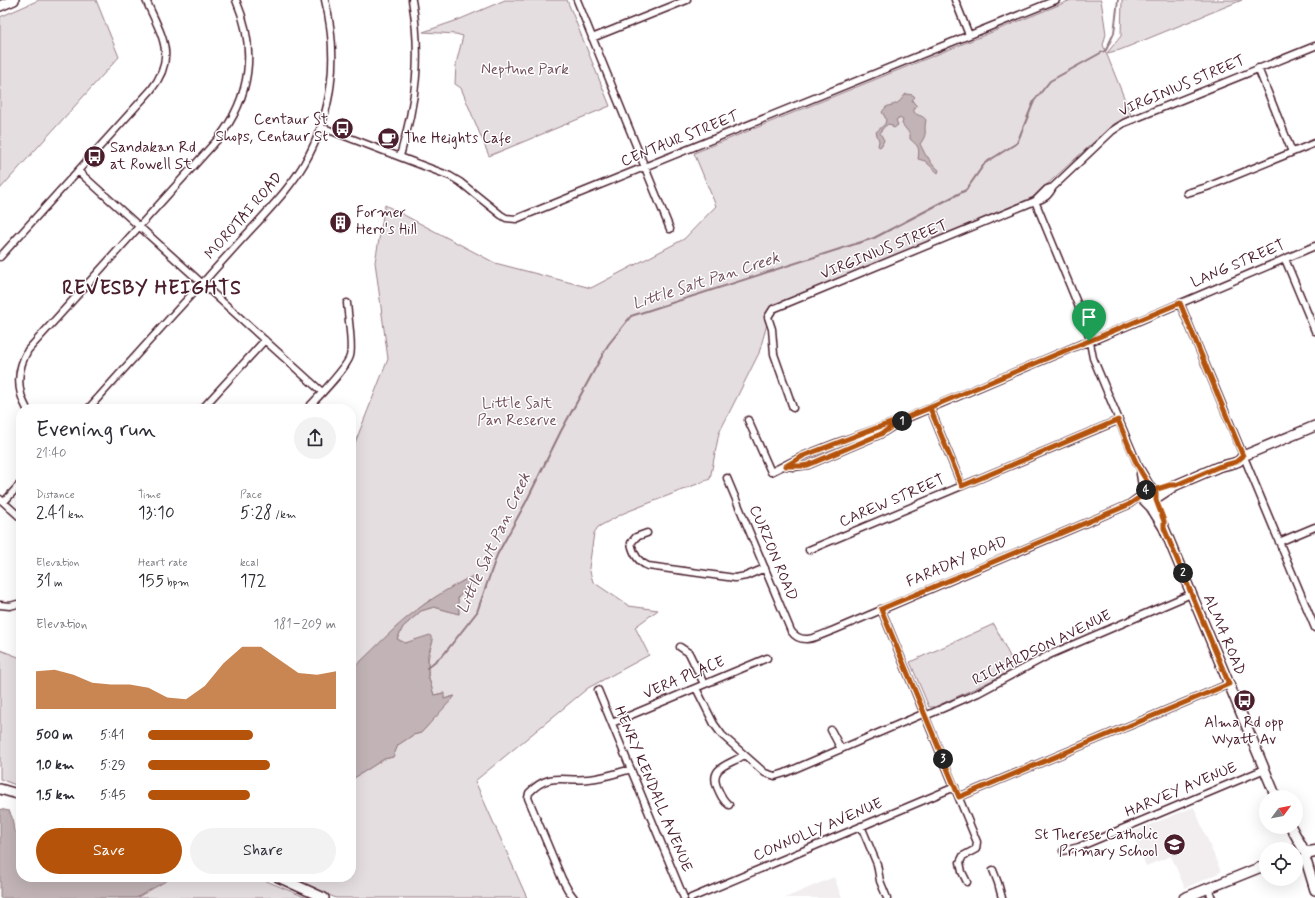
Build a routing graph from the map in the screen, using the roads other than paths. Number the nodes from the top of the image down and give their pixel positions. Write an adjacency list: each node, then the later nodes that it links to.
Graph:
1 (14, 0): 10 (main road)
2 (146, 0): 20 (street)
3 (236, 0): 23 (street)
4 (325, 0): 15 (street, MOROTAI ROAD)
5 (412, 0): 18 (street)
6 (577, 0): 12 (street)
7 (687, 0): 12 (street)
8 (955, 0): 11 (street)
9 (1056, 0): 11 (street, CENTAUR STREET)
10 (0, 6)
11 (969, 35): 19 (street, CENTAUR STREET)
12 (592, 38): 19 (street)
13 (1315, 46): 14 (street, VIRGINIUS STREET)
14 (1258, 68): 17 (street); 22 (street, VIRGINIUS STREET)
15 (321, 127): 18 (street, CENTAUR STREET); 28 (street, MOROTAI ROAD)
16 (1315, 143): 17 (street)
17 (1292, 152): 21 (street)
18 (400, 156): 19 (street, CENTAUR STREET)
19 (644, 167): 24 (street)
20 (78, 171): 23 (street); 26 (street)
21 (1187, 193)
22 (1035, 201): 33 (street, ALMA ROAD); 39 (street, VIRGINIUS STREET)
23 (139, 226): 28 (street); 35 (street)
24 (670, 229)
25 (1315, 246): 27 (street, LANG STREET)
26 (0, 257)
27 (1285, 259): 30 (street, LANG STREET); 31 (street)
28 (202, 283): 32 (street); 36 (street, MOROTAI ROAD)
29 (347, 303): 34 (street)
30 (1180, 303): 33 (street, LANG STREET); 45 (street)
31 (1315, 332)
32 (265, 340): 34 (street); 37 (street)
33 (1089, 341): 40 (street, LANG STREET); 43 (street, ALMA ROAD)
34 (322, 392): 38 (street)
35 (25, 404)
36 (93, 404)
37 (207, 404)
38 (311, 404)
39 (793, 408)
40 (930, 408): 41 (street, LANG STREET); 49 (street)
41 (905, 418): 47 (street, LANG STREET); 47 (street, LANG STREET)
42 (748, 420): 47 (street, LANG STREET)
43 (1118, 420): 46 (street, ALMA ROAD); 49 (street, CAREW STREET)
44 (1315, 426): 45 (main road, FARADAY ROAD)
45 (1243, 456): 51 (main road, FARADAY ROAD); 56 (street)
46 (1136, 463): 51 (street, ALMA ROAD); 51 (street, ALMA ROAD)
47 (786, 466)
48 (727, 478): 58 (street, CURZON ROAD)
49 (962, 486): 57 (street, CAREW STREET)
50 (16, 487): 52 (street)
51 (1150, 496): 59 (main road, ALMA ROAD); 62 (street, FARADAY ROAD)
52 (2, 500): 53 (street)
53 (16, 513)
54 (1315, 527): 56 (street)
55 (647, 533): 58 (street)
56 (1279, 542): 63 (street)
57 (809, 550)
58 (765, 568): 64 (street, CURZON ROAD)
59 (1191, 594): 68 (main road, ALMA ROAD); 71 (street, RICHARDSON AVENUE)
60 (16, 604): 61 (street)
61 (0, 605)
62 (881, 609): 64 (street, FARADAY ROAD); 71 (street)
63 (1315, 628)
64 (797, 637)
65 (680, 647): 67 (street)
66 (767, 658): 67 (street, VERA PLACE)
67 (704, 684): 69 (street, VERA PLACE)
68 (1229, 684): 77 (main road, ALMA ROAD); 82 (street)
69 (696, 688): 72 (street, VERA PLACE); 75 (street, RICHARDSON AVENUE)
70 (598, 690): 72 (street, HENRY KENDALL AVENUE)
71 (925, 714): 74 (street, RICHARDSON AVENUE); 78 (street)
72 (612, 723): 76 (street, HENRY KENDALL AVENUE)
73 (831, 730): 74 (street)
74 (841, 750): 75 (street, RICHARDSON AVENUE)
75 (744, 756): 83 (street)
76 (631, 769): 96 (street); 97 (street, HENRY KENDALL AVENUE)
77 (1265, 769): 80 (main road, ALMA ROAD); 86 (street, HARVEY AVENUE)
78 (955, 787): 82 (street); 84 (street, CONNOLLY AVENUE)
79 (0, 789): 81 (main road)
80 (1273, 790)
81 (16, 794)
82 (959, 797): 92 (street)
83 (729, 806)
84 (861, 826): 98 (street, CONNOLLY AVENUE); 99 (street)
85 (1315, 849): 87 (street)
86 (1063, 851)
87 (1303, 852)
88 (1303, 858): 93 (main road)
89 (1259, 869): 94 (main road)
90 (993, 870): 100 (street)
91 (289, 882): 95 (main road)
92 (967, 882)
93 (1313, 886)
94 (1208, 888): 101 (main road); 102 (street)
95 (324, 898)
96 (574, 898)
97 (684, 898)
98 (691, 898)
99 (887, 898)
100 (1002, 898)
101 (1184, 898)
102 (1212, 898)

